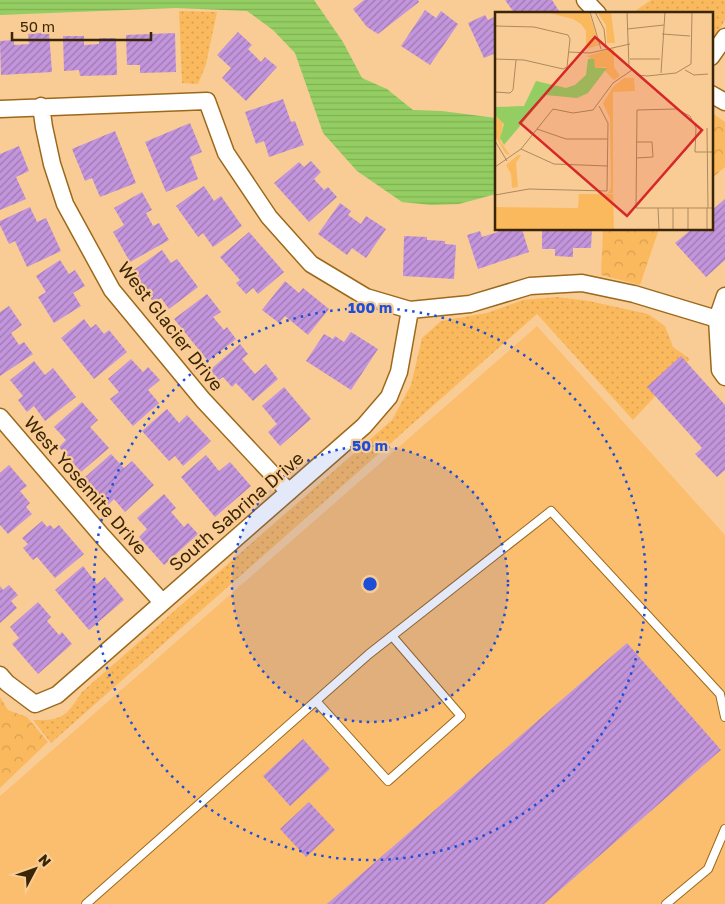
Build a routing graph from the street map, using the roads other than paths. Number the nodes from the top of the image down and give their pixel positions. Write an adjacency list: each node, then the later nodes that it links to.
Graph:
1 (585, 0): 2 (street)
2 (596, 12)
3 (725, 37): 4 (street)
4 (712, 56)
5 (41, 106): 6 (street); 8 (street); 12 (street, West Glacier Drive)
6 (0, 109)
7 (725, 296): 9 (street)
8 (410, 310): 9 (street); 12 (street, South Sabrina Drive)
9 (717, 319): 10 (street)
10 (725, 377)
11 (0, 417): 13 (street, West Yosemite Drive)
12 (289, 492): 13 (street, South Sabrina Drive)
13 (162, 602): 15 (street, South Sabrina Drive)
14 (392, 636): 16 (lane); 16 (lane); 17 (lane)
15 (0, 675)
16 (316, 701): 19 (lane)
17 (725, 717)
18 (725, 829): 20 (lane)
19 (86, 904)
20 (666, 904)

